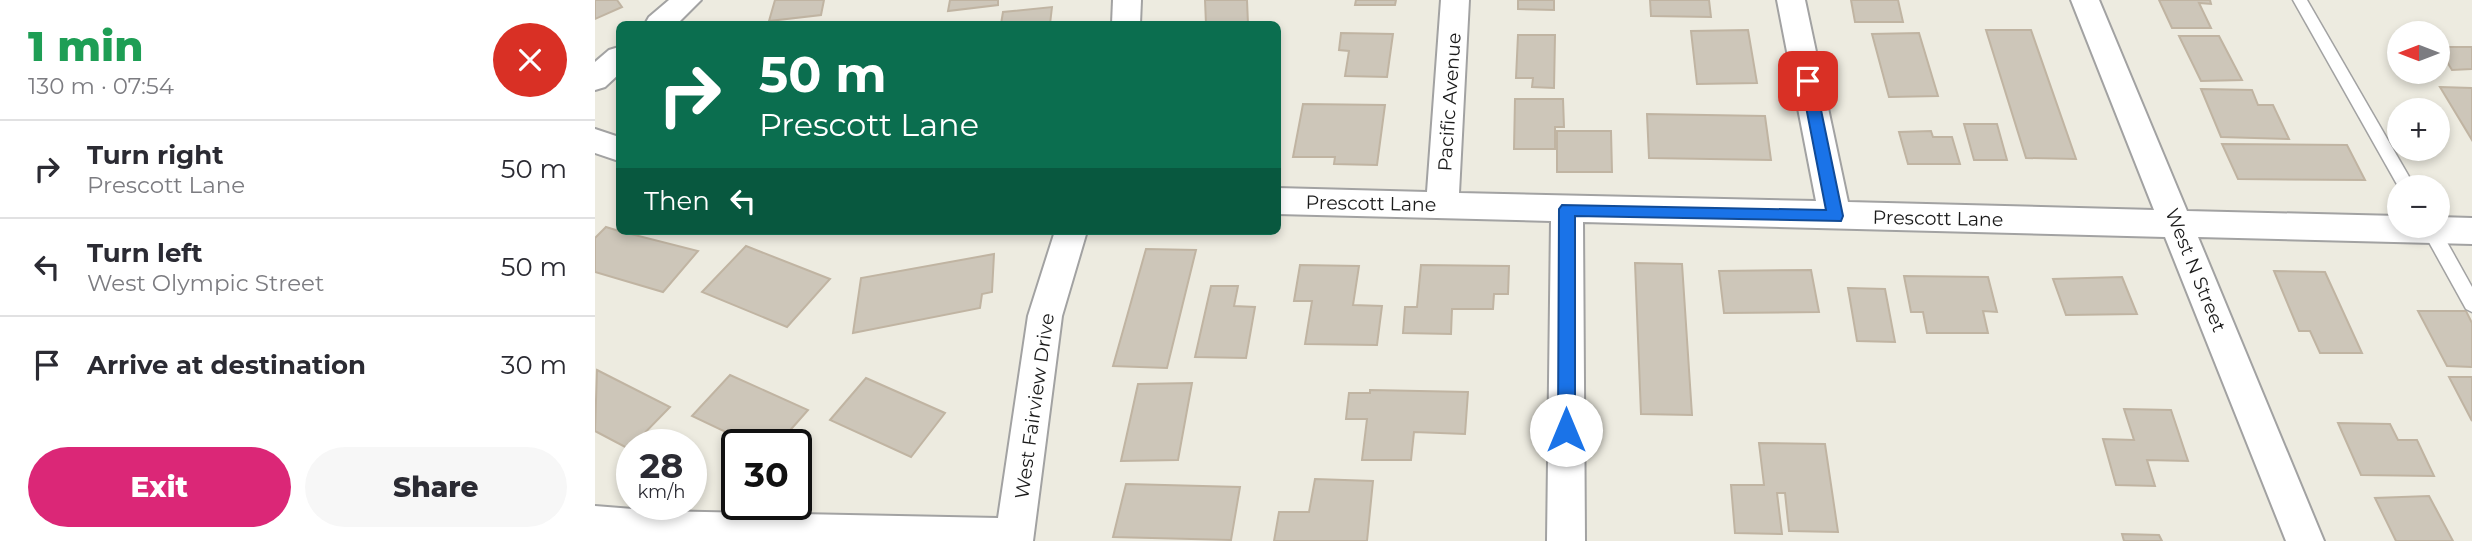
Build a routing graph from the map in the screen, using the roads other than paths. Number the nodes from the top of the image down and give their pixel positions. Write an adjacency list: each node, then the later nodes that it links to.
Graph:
1 (687, 0): 7 (street)
2 (1127, 0): 8 (street)
3 (1455, 0): 15 (street, Pacific Avenue)
4 (1791, 0): 17 (street)
5 (2085, 0): 18 (street, West N Street)
6 (2300, 0): 13 (lane)
7 (662, 21)
8 (1126, 21)
9 (616, 61): 10 (street)
10 (595, 79)
11 (595, 141): 12 (street)
12 (616, 148)
13 (2400, 175)
14 (1281, 201): 15 (street, Prescott Lane)
15 (1442, 204): 16 (street, Prescott Lane)
16 (1567, 209): 17 (street, Prescott Lane); 27 (street)
17 (1835, 216): 18 (street, Prescott Lane)
18 (2177, 223): 19 (street, Prescott Lane); 28 (street, West N Street)
19 (2387, 227)
20 (2450, 229): 21 (street, Prescott Lane)
21 (2472, 231)
22 (1070, 235): 26 (street, West Fairview Drive)
23 (2436, 238): 24 (lane)
24 (2472, 304)
25 (595, 524): 26 (street)
26 (1015, 539)
27 (1566, 541)
28 (2305, 541)

